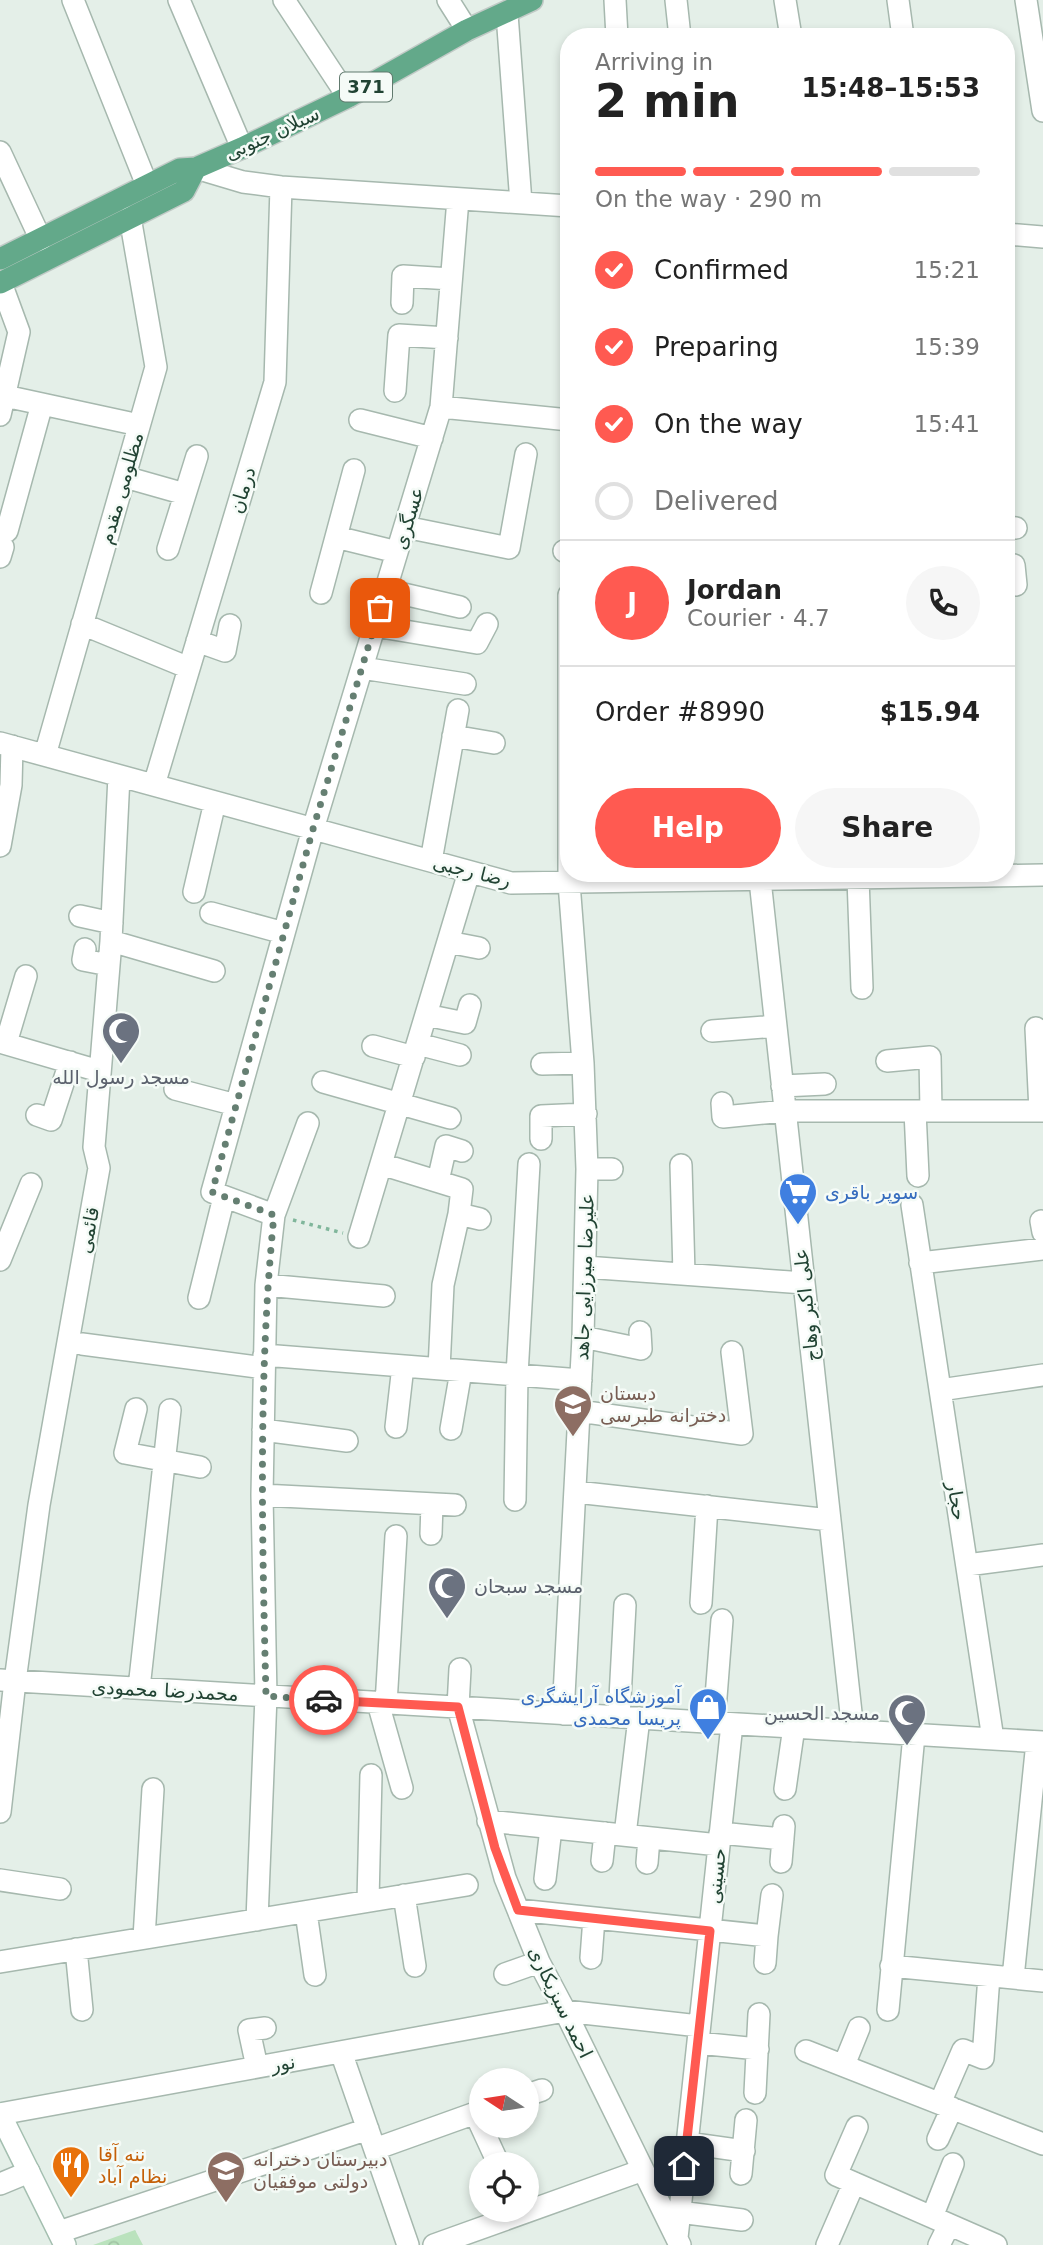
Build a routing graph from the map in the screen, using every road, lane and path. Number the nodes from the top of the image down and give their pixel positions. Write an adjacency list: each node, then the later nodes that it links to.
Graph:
1 (73, 0): 22 (street)
2 (179, 0): 19 (street)
3 (284, 0): 17 (street)
4 (448, 0): 16 (street)
5 (532, 0): 11 (main road, سبلان جنوبی / 371)
6 (615, 0): 12 (street)
7 (677, 0): 13 (street)
8 (785, 0): 14 (street)
9 (898, 0): 15 (street)
10 (1026, 0): 18 (street)
11 (507, 14): 16 (main road, سبلان جنوبی / 371); 25 (street)
12 (617, 28)
13 (679, 28)
14 (790, 28)
15 (902, 28)
16 (467, 30): 17 (main road, سبلان جنوبی / 371)
17 (348, 97): 19 (main road, سبلان جنوبی / 371)
18 (1043, 111)
19 (242, 148): 21 (main road, سبلان جنوبی / 371)
20 (0, 152): 30 (street)
21 (196, 168): 22 (main road, سبلان جنوبی / 371); 23 (street); 27 (main road, سبلان جنوبی)
22 (147, 185): 30 (main road, سبلان جنوبی / 371)
23 (281, 187): 24 (street); 63 (street, درمان)
24 (458, 199): 25 (street); 32 (street, عسگری)
25 (521, 203): 26 (street)
26 (560, 205)
27 (130, 217): 30 (main road, سبلان جنوبی); 42 (street, مظلومی مقدم)
28 (1015, 235): 29 (street)
29 (1043, 237)
30 (45, 249): 31 (main road, سبلان جنوبی / 371); 33 (main road, سبلان جنوبی)
31 (0, 259)
32 (452, 279): 34 (street); 35 (street, عسگری)
33 (0, 283): 38 (street)
34 (402, 303)
35 (447, 338): 36 (street); 39 (street, عسگری)
36 (394, 391)
37 (42, 404): 38 (street); 42 (street); 51 (street)
38 (3, 406)
39 (441, 407): 40 (street); 43 (street, عسگری)
40 (560, 419)
41 (360, 420): 43 (street)
42 (139, 425): 47 (street, مظلومی مقدم)
43 (432, 438): 49 (street, عسگری)
44 (526, 454): 49 (street)
45 (197, 456): 48 (street)
46 (354, 470): 50 (street)
47 (125, 477): 48 (street); 59 (street, مظلومی مقدم)
48 (185, 494): 52 (street)
49 (405, 527): 53 (street, عسگری)
50 (336, 537): 53 (street); 57 (street)
51 (3, 545)
52 (167, 549)
53 (397, 552): 56 (street, عسگری)
54 (1015, 575): 55 (street)
55 (1016, 585)
56 (386, 590): 58 (street); 62 (street, عسگری)
57 (321, 593)
58 (460, 607)
59 (82, 624): 64 (street); 71 (street, مظلومی مقدم)
60 (487, 624): 62 (street)
61 (230, 625): 63 (street)
62 (375, 626): 65 (street, عسگری)
63 (197, 641): 64 (street, درمان)
64 (189, 668): 73 (street, درمان)
65 (362, 668): 66 (street); 76 (street, عسگری)
66 (465, 684)
67 (458, 710): 68 (street)
68 (453, 736): 69 (street); 78 (street)
69 (494, 743)
70 (6, 745): 71 (street, رضا رجبی); 75 (street)
71 (45, 755): 72 (street, رضا رجبی)
72 (119, 776): 73 (street, رضا رجبی); 89 (street, قائمی)
73 (154, 785): 74 (street, رضا رجبی)
74 (215, 802): 76 (street, رضا رجبی); 86 (street)
75 (3, 817): 77 (street)
76 (313, 829): 78 (street, رضا رجبی); 90 (street, عسگری)
77 (0, 846)
78 (431, 861): 79 (street, رضا رجبی)
79 (470, 872): 85 (street, رضا رجبی); 91 (street)
80 (1015, 874): 81 (street, رضا رجبی)
81 (1043, 875)
82 (590, 882): 85 (street, رضا رجبی)
83 (760, 882): 100 (street, علی اکبر وهاج)
84 (858, 882): 97 (street)
85 (569, 883): 110 (street, علیرضا میرزایی جاهد)
86 (194, 892)
87 (211, 914): 90 (street)
88 (80, 916): 89 (street)
89 (111, 932): 94 (street, قائمی); 95 (street)
90 (284, 933): 118 (street, عسگری)
91 (448, 942): 92 (street); 99 (street)
92 (479, 948)
93 (85, 949): 94 (street)
94 (108, 965): 111 (street, قائمی)
95 (214, 971)
96 (26, 976): 103 (street)
97 (862, 988)
98 (470, 1005): 99 (street)
99 (426, 1015): 105 (street)
100 (776, 1026): 102 (street); 114 (street, علی اکبر وهاج)
101 (1036, 1028): 121 (street)
102 (712, 1031)
103 (3, 1042): 108 (street)
104 (373, 1046): 105 (street)
105 (416, 1050): 106 (street); 116 (street)
106 (460, 1055)
107 (887, 1061): 120 (street)
108 (70, 1062): 111 (street); 123 (street)
109 (542, 1063): 110 (street)
110 (583, 1063): 122 (street, علیرضا میرزایی جاهد)
111 (99, 1071): 185 (street, قائمی)
112 (323, 1082): 116 (street)
113 (825, 1084): 114 (street)
114 (782, 1086): 119 (street, علی اکبر وهاج)
115 (175, 1089): 118 (street)
116 (400, 1103): 124 (street); 128 (street)
117 (722, 1103): 119 (street)
118 (236, 1105): 136 (street, عسگری)
119 (785, 1111): 120 (street); 145 (street, علی اکبر وهاج)
120 (923, 1111): 121 (street); 133 (street)
121 (1042, 1111)
122 (586, 1114): 126 (street); 131 (street, علیرضا میرزایی جاهد)
123 (37, 1115)
124 (450, 1118)
125 (309, 1123): 138 (street)
126 (541, 1139)
127 (462, 1151): 134 (street)
128 (381, 1164): 134 (street); 139 (street)
129 (529, 1164): 157 (street)
130 (681, 1166): 144 (street)
131 (587, 1169): 132 (street); 143 (street, علیرضا میرزایی جاهد)
132 (612, 1169)
133 (918, 1176)
134 (438, 1181): 155 (street)
135 (31, 1184): 141 (street)
136 (218, 1195): 138 (street); 148 (street, عسگری)
137 (912, 1205): 142 (street, حجار)
138 (274, 1215): 139 (path); 146 (street)
139 (359, 1237)
140 (1043, 1249): 142 (street)
141 (0, 1260)
142 (920, 1263): 160 (street, حجار)
143 (584, 1267): 144 (street); 150 (street, علیرضا میرزایی جاهد)
144 (684, 1274): 145 (street)
145 (804, 1283): 176 (street, علی اکبر وهاج)
146 (266, 1285): 147 (street); 153 (street)
147 (384, 1296)
148 (199, 1298)
149 (640, 1332): 150 (street)
150 (583, 1337): 159 (street, علیرضا میرزایی جاهد)
151 (82, 1344): 153 (street)
152 (732, 1352): 163 (street)
153 (264, 1362): 154 (street); 166 (street)
154 (402, 1366): 155 (street); 164 (street)
155 (439, 1369): 156 (street)
156 (461, 1371): 157 (street); 165 (street)
157 (517, 1375): 159 (street); 172 (street)
158 (1043, 1375): 160 (street)
159 (581, 1380): 163 (street, علیرضا میرزایی جاهد)
160 (940, 1390): 180 (street, حجار)
161 (136, 1409): 168 (street)
162 (170, 1410): 168 (street)
163 (579, 1411): 170 (street, علیرضا میرزایی جاهد)
164 (396, 1427)
165 (451, 1429)
166 (263, 1430): 167 (street); 171 (street)
167 (347, 1441)
168 (166, 1460): 169 (street); 186 (street)
169 (200, 1467)
170 (576, 1492): 175 (street); 190 (street, علیرضا میرزایی جاهد)
171 (262, 1495): 173 (street); 187 (street)
172 (516, 1500)
173 (432, 1504): 174 (street); 177 (street)
174 (455, 1506)
175 (707, 1506): 176 (street); 181 (street)
176 (830, 1520): 194 (street, علی اکبر وهاج)
177 (431, 1534)
178 (396, 1536): 188 (street)
179 (1043, 1555): 180 (street)
180 (967, 1565): 196 (street, حجار)
181 (701, 1603)
182 (625, 1605): 191 (street)
183 (722, 1620): 192 (street, حسینی)
184 (460, 1669): 189 (street, احمد سبزیکاری)
185 (7, 1680): 186 (street, محمدرضا محمودی); 202 (street, قائمی)
186 (139, 1688): 187 (street, محمدرضا محمودی)
187 (266, 1696): 188 (street, محمدرضا محمودی); 221 (street)
188 (382, 1703): 189 (street, محمدرضا محمودی); 199 (street)
189 (458, 1707): 190 (street, محمدرضا محمودی); 203 (street, احمد سبزیکاری)
190 (563, 1714): 191 (street, محمدرضا محمودی)
191 (629, 1717): 192 (street, محمدرضا محمودی); 205 (street)
192 (723, 1723): 193 (street, محمدرضا محمودی); 207 (street, حسینی)
193 (794, 1727): 194 (street, محمدرضا محمودی); 201 (street)
194 (853, 1731): 195 (street, محمدرضا محمودی)
195 (914, 1735): 196 (street, محمدرضا محمودی); 231 (street)
196 (993, 1739): 197 (street, محمدرضا محمودی)
197 (1040, 1742): 235 (street)
198 (371, 1775): 217 (street)
199 (402, 1788)
200 (153, 1789): 224 (street)
201 (785, 1789)
202 (0, 1812)
203 (488, 1821): 204 (street); 218 (street, احمد سبزیکاری)
204 (551, 1828): 205 (street); 211 (street)
205 (615, 1834): 206 (street); 208 (street)
206 (649, 1838): 207 (street); 210 (street)
207 (720, 1839): 209 (street); 222 (street, حسینی)
208 (602, 1861)
209 (781, 1862)
210 (646, 1863)
211 (545, 1879)
212 (0, 1880): 214 (street)
213 (467, 1885): 215 (street)
214 (60, 1889)
215 (404, 1895): 217 (street); 230 (street)
216 (772, 1895): 223 (street)
217 (368, 1902): 219 (street)
218 (518, 1910): 220 (street); 228 (street, احمد سبزیکاری)
219 (306, 1912): 221 (street); 232 (street)
220 (594, 1918): 222 (street); 226 (street)
221 (257, 1920): 224 (street)
222 (710, 1931): 223 (street); 243 (street, حسینی)
223 (767, 1936): 229 (street)
224 (144, 1938): 225 (street)
225 (76, 1949): 227 (street); 237 (street)
226 (591, 1958)
227 (0, 1962)
228 (539, 1962): 233 (street); 239 (street, احمد سبزیکاری)
229 (765, 1963)
230 (415, 1966)
231 (891, 1966): 234 (street); 238 (street)
232 (315, 1975)
233 (505, 1975)
234 (989, 1976): 235 (street); 250 (street)
235 (1013, 1978): 236 (street)
236 (1043, 1981)
237 (82, 2010)
238 (888, 2010)
239 (565, 2011): 243 (street, نور); 246 (street, نور); 261 (street, احمد سبزیکاری)
240 (759, 2014): 244 (street)
241 (265, 2028): 248 (street)
242 (859, 2028): 247 (street)
243 (698, 2035): 244 (street, نور); 257 (street, حسینی)
244 (758, 2049): 249 (street)
245 (806, 2051): 247 (street)
246 (341, 2052): 248 (street, نور); 255 (street)
247 (844, 2066): 250 (street)
248 (257, 2067): 251 (street, نور)
249 (755, 2093)
250 (946, 2106): 256 (street); 258 (street)
251 (0, 2114): 262 (street)
252 (469, 2114): 255 (street)
253 (746, 2120): 259 (street)
254 (857, 2127): 264 (street)
255 (372, 2139): 271 (street); 274 (street)
256 (938, 2139)
257 (687, 2143): 259 (street); 267 (street, حسینی)
258 (1043, 2144)
259 (744, 2151): 263 (street)
260 (953, 2164): 269 (street)
261 (643, 2170): 266 (street); 272 (street, احمد سبزیکاری)
262 (29, 2172): 265 (street); 271 (street)
263 (741, 2174)
264 (854, 2183): 269 (street); 273 (street)
265 (0, 2184)
266 (539, 2205)
267 (679, 2212): 268 (street); 272 (street, حسینی)
268 (742, 2220)
269 (941, 2221): 276 (street); 277 (street)
270 (492, 2222): 275 (street)
271 (62, 2239)
272 (678, 2241)
273 (829, 2242)
274 (408, 2245)
275 (434, 2245)
276 (939, 2245)
277 (996, 2245)

